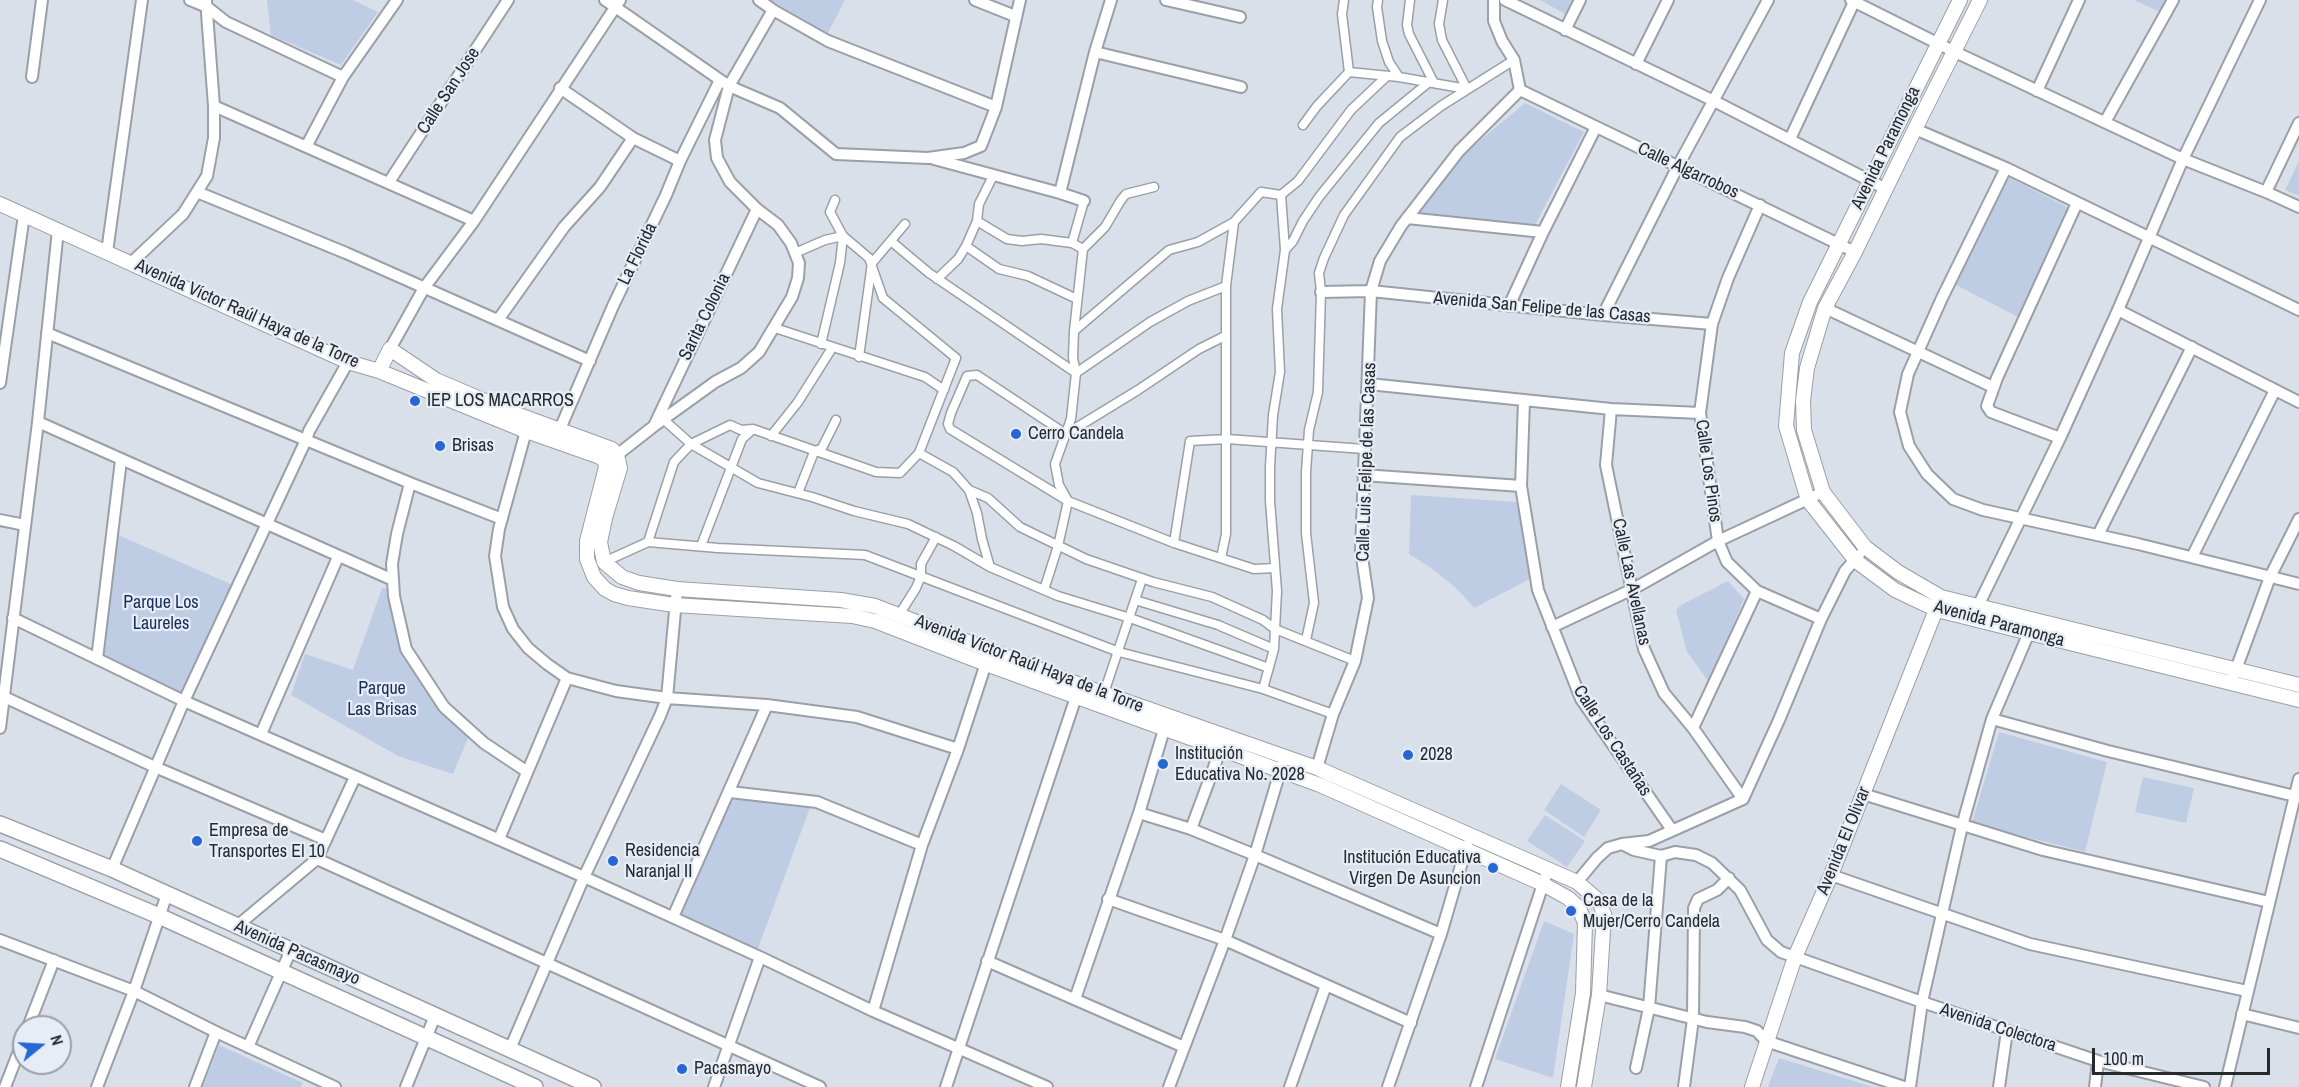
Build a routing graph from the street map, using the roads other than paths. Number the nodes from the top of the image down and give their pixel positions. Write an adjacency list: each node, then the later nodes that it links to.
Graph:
1 (42, 0): 40 (street)
2 (142, 0): 98 (street)
3 (190, 0): 27 (street)
4 (397, 0): 41 (street)
5 (508, 0): 68 (street, Calle San Jose)
6 (604, 0): 28 (street)
7 (759, 0): 29 (street)
8 (975, 0): 30 (street)
9 (1020, 0): 30 (street)
10 (1111, 0): 34 (street)
11 (1167, 0): 31 (street)
12 (1344, 0): 38 (street)
13 (1378, 0): 42 (street)
14 (1410, 0): 44 (street)
15 (1443, 0): 47 (street)
16 (1494, 0): 36 (street)
17 (1505, 0): 32 (street)
18 (1580, 0): 32 (street)
19 (1668, 0): 37 (street)
20 (1768, 0): 50 (street)
21 (1960, 0): 33 (street, Avenida Paramonga)
22 (1980, 0): 35 (street, Avenida Paramonga)
23 (2079, 0): 49 (street)
24 (2173, 0): 53 (street)
25 (2260, 0): 62 (street)
26 (1853, 1): 33 (street); 59 (street)
27 (207, 4): 41 (street); 51 (street)
28 (618, 4): 43 (street); 46 (street)
29 (773, 10): 43 (street); 52 (street)
30 (1015, 16): 52 (street)
31 (1240, 17)
32 (1565, 30): 37 (street)
33 (1937, 44): 35 (street); 67 (street, Avenida Paramonga)
34 (1095, 52): 45 (street); 73 (street)
35 (1954, 52): 49 (street); 57 (street, Avenida Paramonga)
36 (1514, 60): 47 (street); 48 (street)
37 (1636, 64): 50 (street)
38 (1349, 72): 39 (street); 55 (street)
39 (1387, 76): 42 (street); 74 (street)
40 (32, 77)
41 (343, 77): 60 (street)
42 (1399, 77): 44 (street)
43 (724, 83): 61 (street); 63 (street, La Florida); 81 (street)
44 (1431, 83): 47 (street); 97 (street)
45 (1241, 87)
46 (560, 88): 58 (street); 84 (street)
47 (1467, 89): 107 (street)
48 (1520, 90): 56 (street, Calle Algarrobos); 83 (street, Calle Luis Felipe de las Casas)
49 (2037, 91): 53 (street)
50 (1714, 101): 59 (street); 64 (street)
51 (214, 106): 60 (street); 71 (street)
52 (996, 107): 61 (street)
53 (2105, 122): 62 (street)
54 (2299, 123): 72 (street)
55 (1303, 125)
56 (1596, 127): 64 (street, Calle Algarrobos); 89 (street)
57 (1915, 129): 65 (street); 70 (street, Avenida Paramonga)
58 (633, 138): 63 (street); 114 (street)
59 (1790, 139): 67 (street)
60 (307, 145): 68 (street)
61 (927, 158): 66 (street)
62 (2183, 159): 72 (street); 91 (street)
63 (680, 162): 126 (street, La Florida)
64 (1678, 166): 79 (street, Calle Algarrobos); 113 (street)
65 (2006, 168): 77 (street); 124 (street)
66 (993, 176): 73 (street); 85 (street)
67 (1870, 181): 70 (street); 94 (street, Avenida Paramonga)
68 (389, 182): 84 (street)
69 (1154, 187): 96 (street)
70 (1886, 189): 99 (street, Avenida Paramonga)
71 (197, 192): 101 (street); 105 (street)
72 (2266, 192): 80 (street)
73 (1060, 193): 76 (street)
74 (1281, 195): 86 (street); 97 (street)
75 (835, 200): 90 (street)
76 (1084, 201): 93 (street)
77 (2076, 203): 91 (street); 132 (street)
78 (0, 204): 82 (street, Avenida Víctor Raúl Haya de la Torre)
79 (1760, 205): 94 (street, Calle Algarrobos); 115 (street, Calle Los Pinos)
80 (2299, 207)
81 (757, 209): 100 (street); 141 (street, Sarita Colonia)
82 (24, 215): 88 (street, Avenida Víctor Raúl Haya de la Torre); 130 (street)
83 (1407, 218): 89 (street); 106 (street, Calle Luis Felipe de las Casas)
84 (474, 221): 105 (street)
85 (977, 221): 93 (street); 95 (street)
86 (1233, 222): 104 (street); 117 (street)
87 (905, 224): 92 (street)
88 (58, 230): 98 (street, Avenida Víctor Raúl Haya de la Torre); 118 (street)
89 (1543, 232): 109 (street)
90 (843, 236): 100 (street); 102 (street); 120 (street)
91 (2150, 238): 111 (street); 112 (street)
92 (892, 242): 102 (street); 103 (street)
93 (1072, 243): 96 (street)
94 (1839, 244): 99 (street, Calle Algarrobos); 165 (street, Avenida Paramonga)
95 (966, 246): 103 (street); 108 (street)
96 (1083, 249): 108 (street)
97 (1284, 250): 150 (street)
98 (107, 252): 101 (street, Avenida Víctor Raúl Haya de la Torre)
99 (1855, 252): 110 (street, Avenida Paramonga)
100 (795, 253): 116 (street)
101 (130, 263): 127 (street, Avenida Víctor Raúl Haya de la Torre)
102 (872, 263): 125 (street); 133 (street)
103 (937, 279): 129 (street)
104 (1226, 286): 119 (street); 129 (street)
105 (424, 288): 114 (street); 123 (street)
106 (1371, 291): 107 (street, Avenida San Felipe de las Casas); 109 (street, Avenida San Felipe de las Casas); 131 (street, Calle Luis Felipe de las Casas)
107 (1321, 292): 152 (street)
108 (1077, 299): 117 (street)
109 (1509, 306): 113 (street, Avenida San Felipe de las Casas)
110 (1825, 308): 124 (street); 163 (street, Avenida Paramonga)
111 (2299, 309)
112 (2118, 310): 122 (street); 147 (street)
113 (1603, 315): 115 (street, Avenida San Felipe de las Casas)
114 (498, 320): 126 (street)
115 (1712, 324): 138 (street, Calle Los Pinos)
116 (775, 328): 120 (street); 141 (street)
117 (1074, 331): 129 (street)
118 (47, 333): 140 (street); 149 (street)
119 (1225, 336): 145 (street); 148 (street)
120 (820, 344): 121 (street)
121 (832, 348): 125 (street); 146 (street)
122 (2192, 348): 134 (street); 173 (street)
123 (390, 349): 128 (street); 142 (street)
124 (1917, 353): 132 (street); 167 (street)
125 (859, 357): 133 (street)
126 (590, 361): 142 (street, La Florida)
127 (348, 362): 128 (street, Avenida Víctor Raúl Haya de la Torre); 149 (street)
128 (379, 371): 144 (street, Avenida Víctor Raúl Haya de la Torre)
129 (1076, 373): 145 (street)
130 (0, 383)
131 (1369, 384): 135 (street); 153 (street, Calle Luis Felipe de las Casas)
132 (1993, 387): 147 (street)
133 (944, 390): 155 (street)
134 (2275, 390): 136 (street); 182 (street)
135 (1524, 401): 137 (street); 161 (street, Calle Los Castañas)
136 (2299, 402)
137 (1611, 409): 138 (street); 195 (street, Calle Las Avellanas)
138 (1700, 413): 175 (street, Calle Los Pinos)
139 (836, 420): 154 (street)
140 (38, 422): 157 (street); 171 (street)
141 (658, 423): 151 (street); 156 (street)
142 (560, 429): 156 (street)
143 (753, 429): 146 (street); 151 (street); 158 (street)
144 (526, 431): 168 (street); 199 (street, Avenida Víctor Raúl Haya de la Torre)
145 (1066, 435): 166 (street); 166 (street)
146 (771, 436): 154 (street)
147 (2060, 438): 167 (street)
148 (1227, 439): 150 (street); 177 (street); 183 (street)
149 (306, 440): 160 (street); 172 (street)
150 (1271, 442): 152 (street); 187 (street)
151 (691, 444): 158 (street); 176 (street)
152 (1309, 446): 153 (street); 208 (street)
153 (1364, 449): 159 (street, Calle Luis Felipe de las Casas)
154 (814, 452): 155 (street); 164 (street)
155 (919, 453): 162 (street)
156 (617, 455): 185 (street)
157 (121, 460): 172 (street); 212 (street)
158 (731, 468): 164 (street); 178 (street)
159 (1363, 475): 161 (street); 213 (street, Calle Luis Felipe de las Casas)
160 (410, 483): 168 (street); 191 (street)
161 (1521, 486): 206 (street, Calle Los Castañas)
162 (969, 490): 179 (street); 186 (street)
163 (1823, 492): 165 (street); 180 (street, Avenida Paramonga)
164 (798, 493): 174 (street)
165 (1808, 500): 175 (street); 184 (street, Avenida Paramonga)
166 (1068, 501): 177 (street); 179 (street)
167 (2022, 517): 173 (street); 200 (street)
168 (502, 519): 216 (street)
169 (2299, 519): 189 (street)
170 (0, 520): 171 (street)
171 (25, 525): 202 (street)
172 (267, 525): 181 (street); 223 (street)
173 (2098, 535): 182 (street)
174 (936, 537): 186 (street); 188 (street)
175 (1718, 541): 195 (street); 196 (street, Calle Los Pinos)
176 (648, 542): 178 (street); 185 (street)
177 (1174, 543): 183 (street)
178 (701, 546): 188 (street)
179 (1058, 546): 190 (street); 194 (street)
180 (1865, 547): 184 (street); 198 (street, Avenida Paramonga)
181 (338, 557): 191 (street); 231 (street)
182 (2192, 557): 189 (street)
183 (1221, 558): 187 (street)
184 (1856, 561): 198 (street, Avenida Paramonga); 204 (street)
185 (604, 562): 193 (street, Avenida Víctor Raúl Haya de la Torre)
186 (990, 567): 194 (street)
187 (1275, 568): 207 (street)
188 (921, 576): 201 (street); 210 (street)
189 (2270, 577): 192 (street); 215 (street)
190 (1142, 579): 197 (street); 207 (street)
191 (393, 580): 237 (street)
192 (2299, 584)
193 (676, 589): 199 (street); 201 (street, Avenida Víctor Raúl Haya de la Torre)
194 (1044, 590): 203 (street)
195 (1633, 590): 206 (street); 230 (street, Calle Las Avellanas)
196 (1757, 591): 204 (street, Calle Los Pinos); 230 (street)
197 (1135, 600): 203 (street); 209 (street)
198 (1939, 603): 200 (street, Avenida Paramonga); 205 (street, Avenida Paramonga); 241 (street, Avenida El Olivar)
199 (674, 605): 211 (street); 222 (street)
200 (1978, 606): 205 (street, Avenida Paramonga)
201 (899, 615): 211 (street, Avenida Víctor Raúl Haya de la Torre)
202 (13, 618): 212 (street); 220 (street)
203 (1130, 618): 210 (street); 214 (street)
204 (1821, 619): 243 (street)
205 (2032, 626): 215 (street, Avenida Paramonga); 227 (street)
206 (1552, 627): 248 (street, Calle Los Castañas)
207 (1275, 629): 208 (street); 209 (street)
208 (1306, 640): 213 (street)
209 (1274, 649): 214 (street)
210 (1119, 652): 218 (street); 219 (street)
211 (988, 657): 219 (street, Avenida Víctor Raúl Haya de la Torre); 221 (street); 233 (street)
212 (97, 659): 223 (street)
213 (1355, 661): 226 (street, Calle Luis Felipe de las Casas)
214 (1269, 668): 218 (street)
215 (2233, 676): 217 (street, Avenida Paramonga); 224 (street, Avenida Paramonga)
216 (567, 678): 222 (street); 237 (street)
217 (2299, 685)
218 (1263, 689): 226 (street)
219 (1104, 693): 228 (street, Avenida Víctor Raúl Haya de la Torre)
220 (2, 696): 229 (street); 235 (street)
221 (1076, 697): 228 (street); 279 (street)
222 (667, 698): 225 (street); 261 (street)
223 (184, 700): 231 (street); 235 (street)
224 (2299, 700)
225 (767, 705): 233 (street); 240 (street)
226 (1333, 714): 236 (street, Calle Luis Felipe de las Casas)
227 (1992, 719): 242 (street); 246 (street)
228 (1167, 723): 232 (street); 244 (street)
229 (0, 728)
230 (1693, 728): 243 (street, Calle Las Avellanas)
231 (261, 734): 238 (street)
232 (1223, 743): 234 (street); 247 (street)
233 (958, 749): 253 (street)
234 (1282, 765): 236 (street); 251 (street); 255 (street)
235 (155, 767): 250 (street); 258 (street)
236 (1317, 768): 251 (street)
237 (526, 771): 249 (street)
238 (355, 777): 249 (street); 250 (street)
239 (2299, 778): 242 (street)
240 (730, 792): 253 (street); 270 (street)
241 (1863, 794): 246 (street); 260 (street, Avenida El Olivar)
242 (2295, 796): 267 (street)
243 (1743, 798): 248 (street)
244 (1139, 813): 247 (street); 266 (street)
245 (0, 824): 258 (main road, Avenida Pacasmayo)
246 (1962, 826): 267 (street); 268 (street)
247 (1191, 830): 255 (street)
248 (1672, 830): 252 (street)
249 (499, 839): 261 (street)
250 (326, 840): 257 (street)
251 (1467, 843): 259 (street); 264 (street); 272 (street)
252 (1622, 844): 256 (street, Avenida Colectora); 263 (street)
253 (922, 845): 289 (street)
254 (0, 849): 269 (main road, Avenida Pacasmayo)
255 (1255, 855): 272 (street); 274 (street)
256 (1661, 856): 262 (street, Avenida Colectora); 288 (street)
257 (317, 859): 271 (street); 280 (street)
258 (112, 869): 265 (main road, Avenida Pacasmayo)
259 (1548, 869): 263 (street); 264 (street)
260 (1831, 875): 268 (street); 277 (street, Avenida El Olivar)
261 (584, 877): 270 (street); 280 (street)
262 (1729, 878): 277 (street, Avenida Colectora); 293 (street)
263 (1577, 882): 285 (street)
264 (1543, 884): 323 (street); 324 (street)
265 (166, 894): 269 (street); 271 (main road, Avenida Pacasmayo)
266 (1108, 899): 274 (street); 286 (street)
267 (2269, 902): 284 (street)
268 (1942, 913): 284 (street); 287 (street)
269 (159, 916): 281 (main road, Avenida Pacasmayo); 283 (street)
270 (673, 917): 276 (street)
271 (237, 926): 275 (main road, Avenida Pacasmayo)
272 (1441, 934): 294 (street)
273 (0, 940): 278 (street)
274 (1225, 940): 282 (street); 302 (street)
275 (291, 950): 281 (street); 292 (main road, Avenida Pacasmayo)
276 (760, 957): 289 (street); 300 (street)
277 (1795, 957): 287 (street, Avenida Colectora); 299 (street, Avenida El Olivar)
278 (54, 960): 283 (street); 291 (street)
279 (987, 961): 286 (street); 304 (street)
280 (547, 964): 300 (street); 303 (street)
281 (282, 972): 298 (main road, Avenida Pacasmayo); 301 (street)
282 (1326, 985): 294 (street); 321 (street)
283 (134, 990): 297 (street); 310 (street)
284 (2247, 991): 290 (street)
285 (1599, 995): 288 (street); 325 (street)
286 (1075, 999): 302 (street)
287 (1922, 1002): 296 (street, Avenida Colectora); 329 (street)
288 (1649, 1008): 293 (street); 306 (street)
289 (873, 1011): 304 (street)
290 (2242, 1014): 295 (street); 333 (street)
291 (33, 1015)
292 (435, 1016): 298 (street); 303 (main road, Avenida Pacasmayo)
293 (1692, 1019): 299 (street); 326 (street)
294 (1411, 1023): 322 (street)
295 (2299, 1028)
296 (2007, 1031): 305 (street, Avenida Colectora); 330 (street)
297 (216, 1032): 301 (street); 311 (street)
298 (426, 1039): 313 (street); 314 (main road, Avenida Pacasmayo)
299 (1766, 1041): 327 (street, Avenida El Olivar); 328 (street)
300 (729, 1046): 316 (street); 317 (street)
301 (248, 1047): 308 (street)
302 (1184, 1047): 320 (street)
303 (510, 1049): 315 (main road, Avenida Pacasmayo)
304 (959, 1050): 318 (street); 319 (street)
305 (2098, 1061): 331 (street); 332 (street, Avenida Colectora)
306 (1636, 1068)
307 (12, 1071): 309 (street)
308 (310, 1082): 312 (street)
309 (6, 1087)
310 (97, 1087)
311 (195, 1087)
312 (335, 1087)
313 (406, 1087)
314 (535, 1087)
315 (593, 1087)
316 (714, 1087)
317 (820, 1087)
318 (946, 1087)
319 (1047, 1087)
320 (1169, 1087)
321 (1290, 1087)
322 (1388, 1087)
323 (1476, 1087)
324 (1568, 1087)
325 (1584, 1087)
326 (1683, 1087)
327 (1752, 1087)
328 (1904, 1087)
329 (1910, 1087)
330 (1999, 1087)
331 (2095, 1087)
332 (2204, 1087)
333 (2225, 1087)

